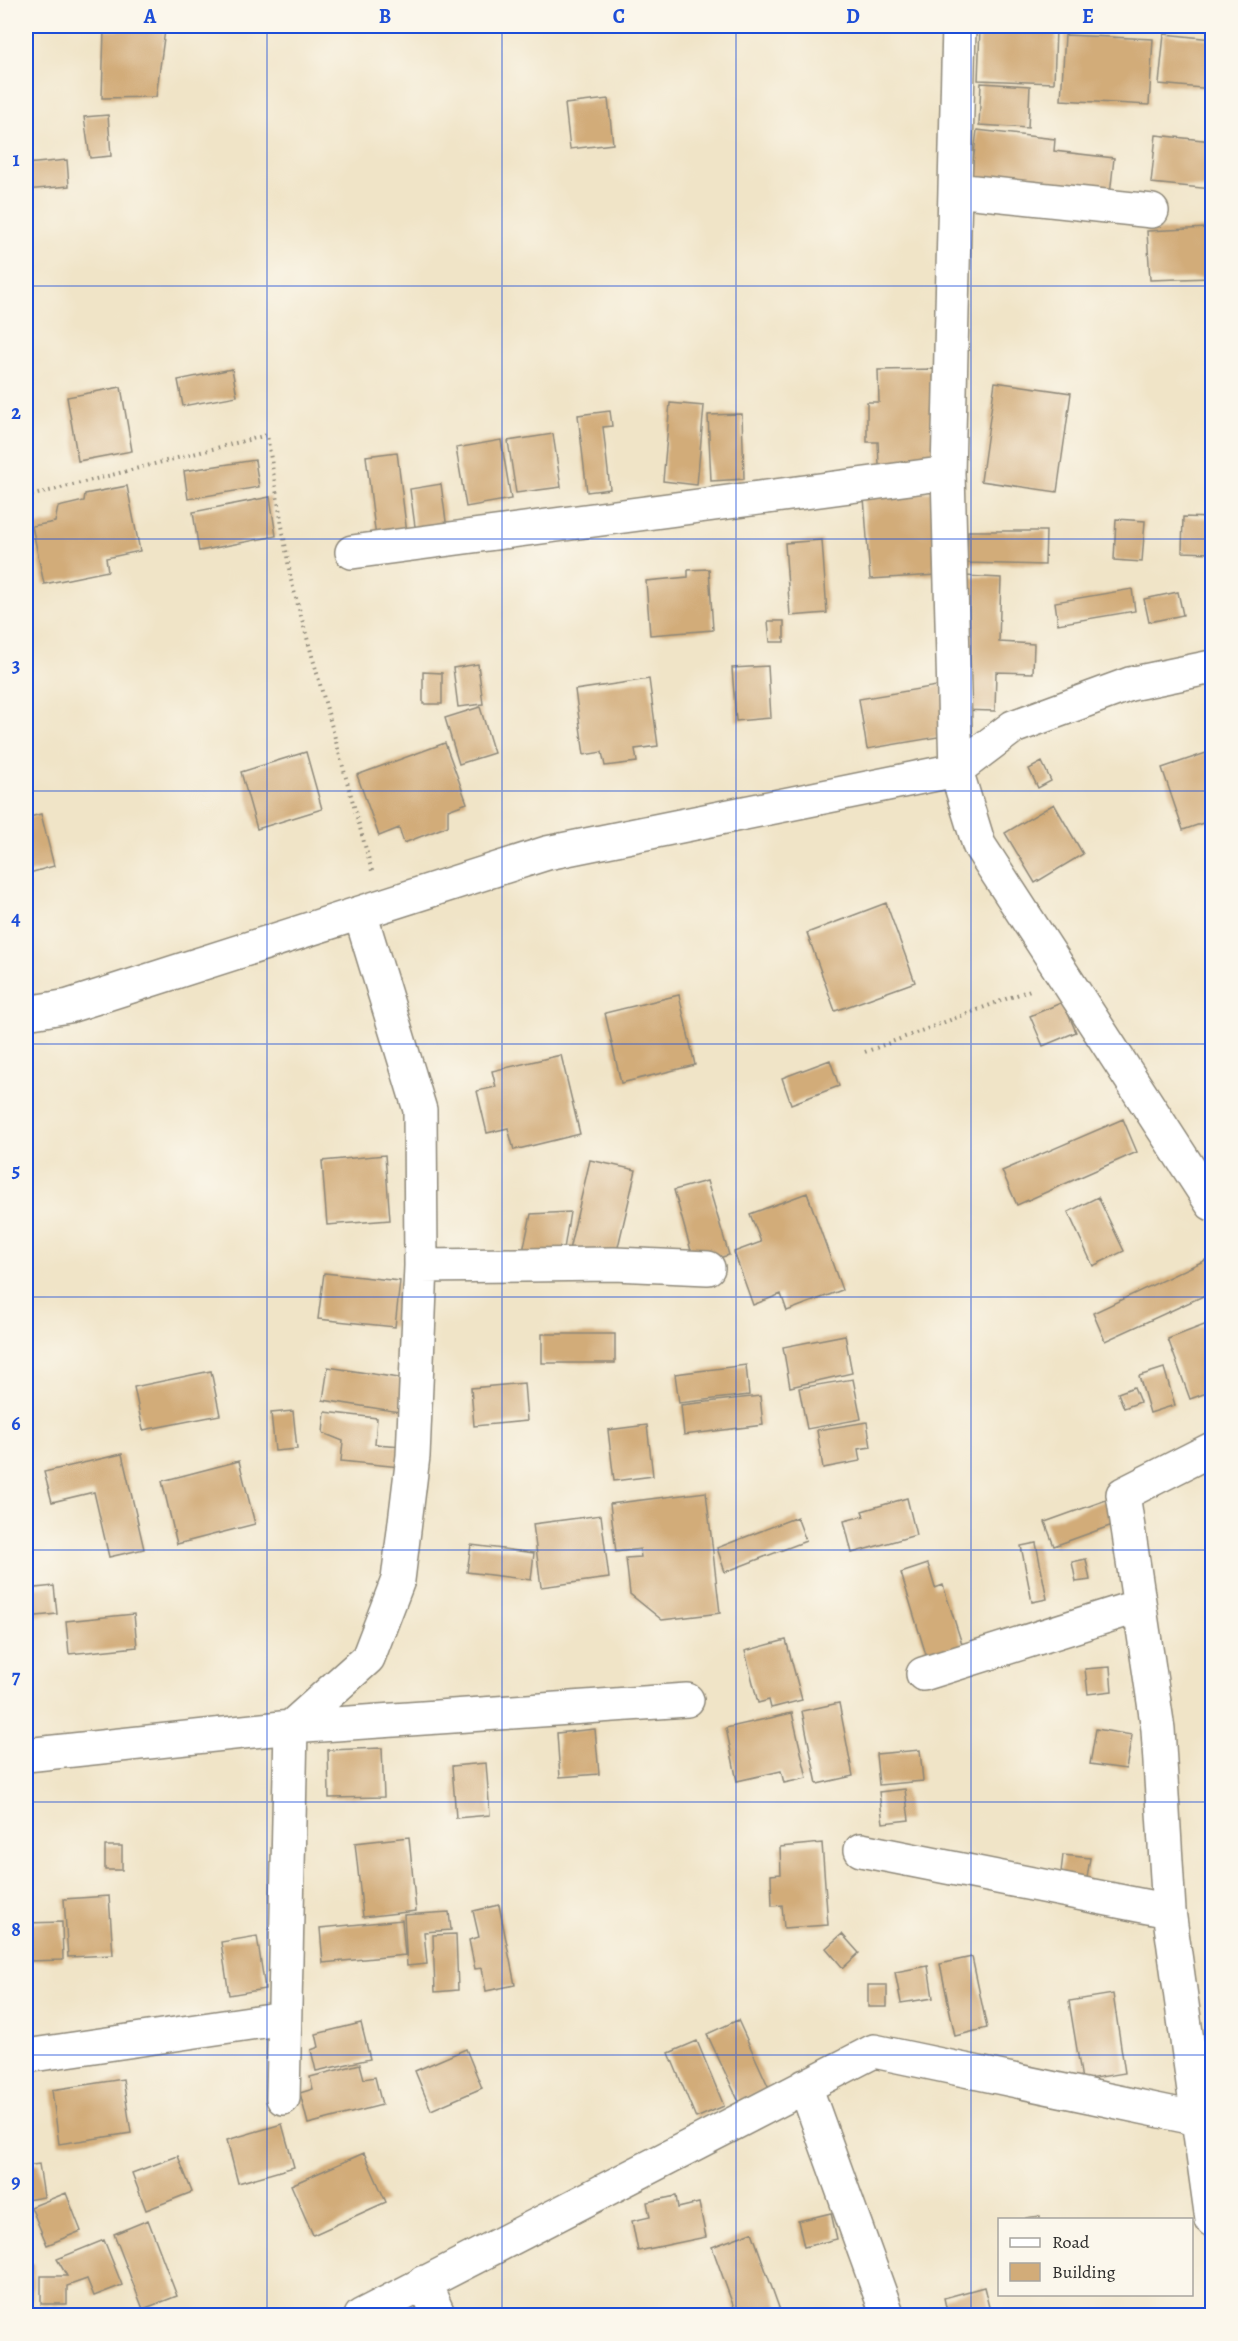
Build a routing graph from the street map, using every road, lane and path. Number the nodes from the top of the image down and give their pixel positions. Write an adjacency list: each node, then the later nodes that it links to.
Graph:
1 (959, 26): 2 (street)
2 (955, 190): 3 (street); 4 (street)
3 (1152, 211)
4 (948, 473): 6 (street); 8 (street)
5 (26, 497): 9 (path)
6 (352, 552)
7 (1212, 667): 8 (street)
8 (956, 770): 9 (street); 10 (street)
9 (371, 910): 11 (street); 14 (street)
10 (1065, 977): 12 (path); 13 (street)
11 (26, 1013)
12 (865, 1052)
13 (1212, 1204)
14 (421, 1266): 15 (street); 20 (street)
15 (708, 1268)
16 (1212, 1449): 17 (street)
17 (1139, 1606): 18 (street); 23 (street)
18 (923, 1674)
19 (687, 1701): 20 (street)
20 (291, 1727): 21 (street); 24 (street)
21 (26, 1755)
22 (861, 1851): 23 (street)
23 (1169, 1911): 28 (street)
24 (284, 2018): 25 (street); 27 (street)
25 (26, 2056)
26 (805, 2086): 28 (street); 30 (street); 34 (street)
27 (283, 2098)
28 (1199, 2119): 29 (street)
29 (1212, 2220)
30 (424, 2282): 32 (street); 33 (street)
31 (1212, 2310): 35 (path)
32 (361, 2316)
33 (439, 2316)
34 (888, 2316)
35 (1199, 2316)

